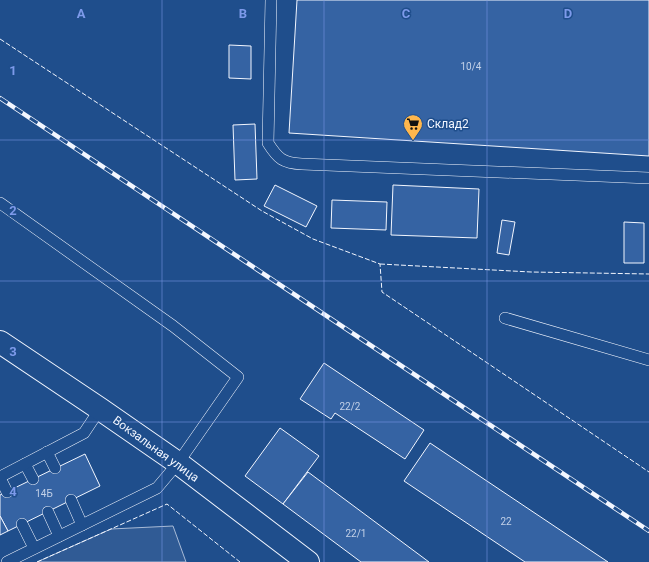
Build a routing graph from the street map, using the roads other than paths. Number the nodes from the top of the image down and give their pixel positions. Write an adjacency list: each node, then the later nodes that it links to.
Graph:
1 (271, 0): 2 (lane)
2 (649, 178)
3 (0, 203): 9 (lane)
4 (505, 318): 6 (lane)
5 (0, 342): 7 (street, Вокзальная улица)
6 (649, 360)
7 (100, 409): 8 (lane); 9 (street, Вокзальная улица)
8 (47, 452): 10 (lane); 11 (lane)
9 (178, 463): 18 (lane); 22 (street, Вокзальная улица)
10 (25, 464): 12 (lane); 13 (lane)
11 (55, 468)
12 (0, 478): 14 (lane)
13 (33, 479)
14 (7, 492)
15 (71, 500): 18 (lane)
16 (48, 512): 19 (lane)
17 (22, 524): 20 (lane)
18 (82, 524): 19 (lane)
19 (59, 536): 20 (lane)
20 (34, 548): 21 (lane)
21 (7, 562)
22 (308, 562)

